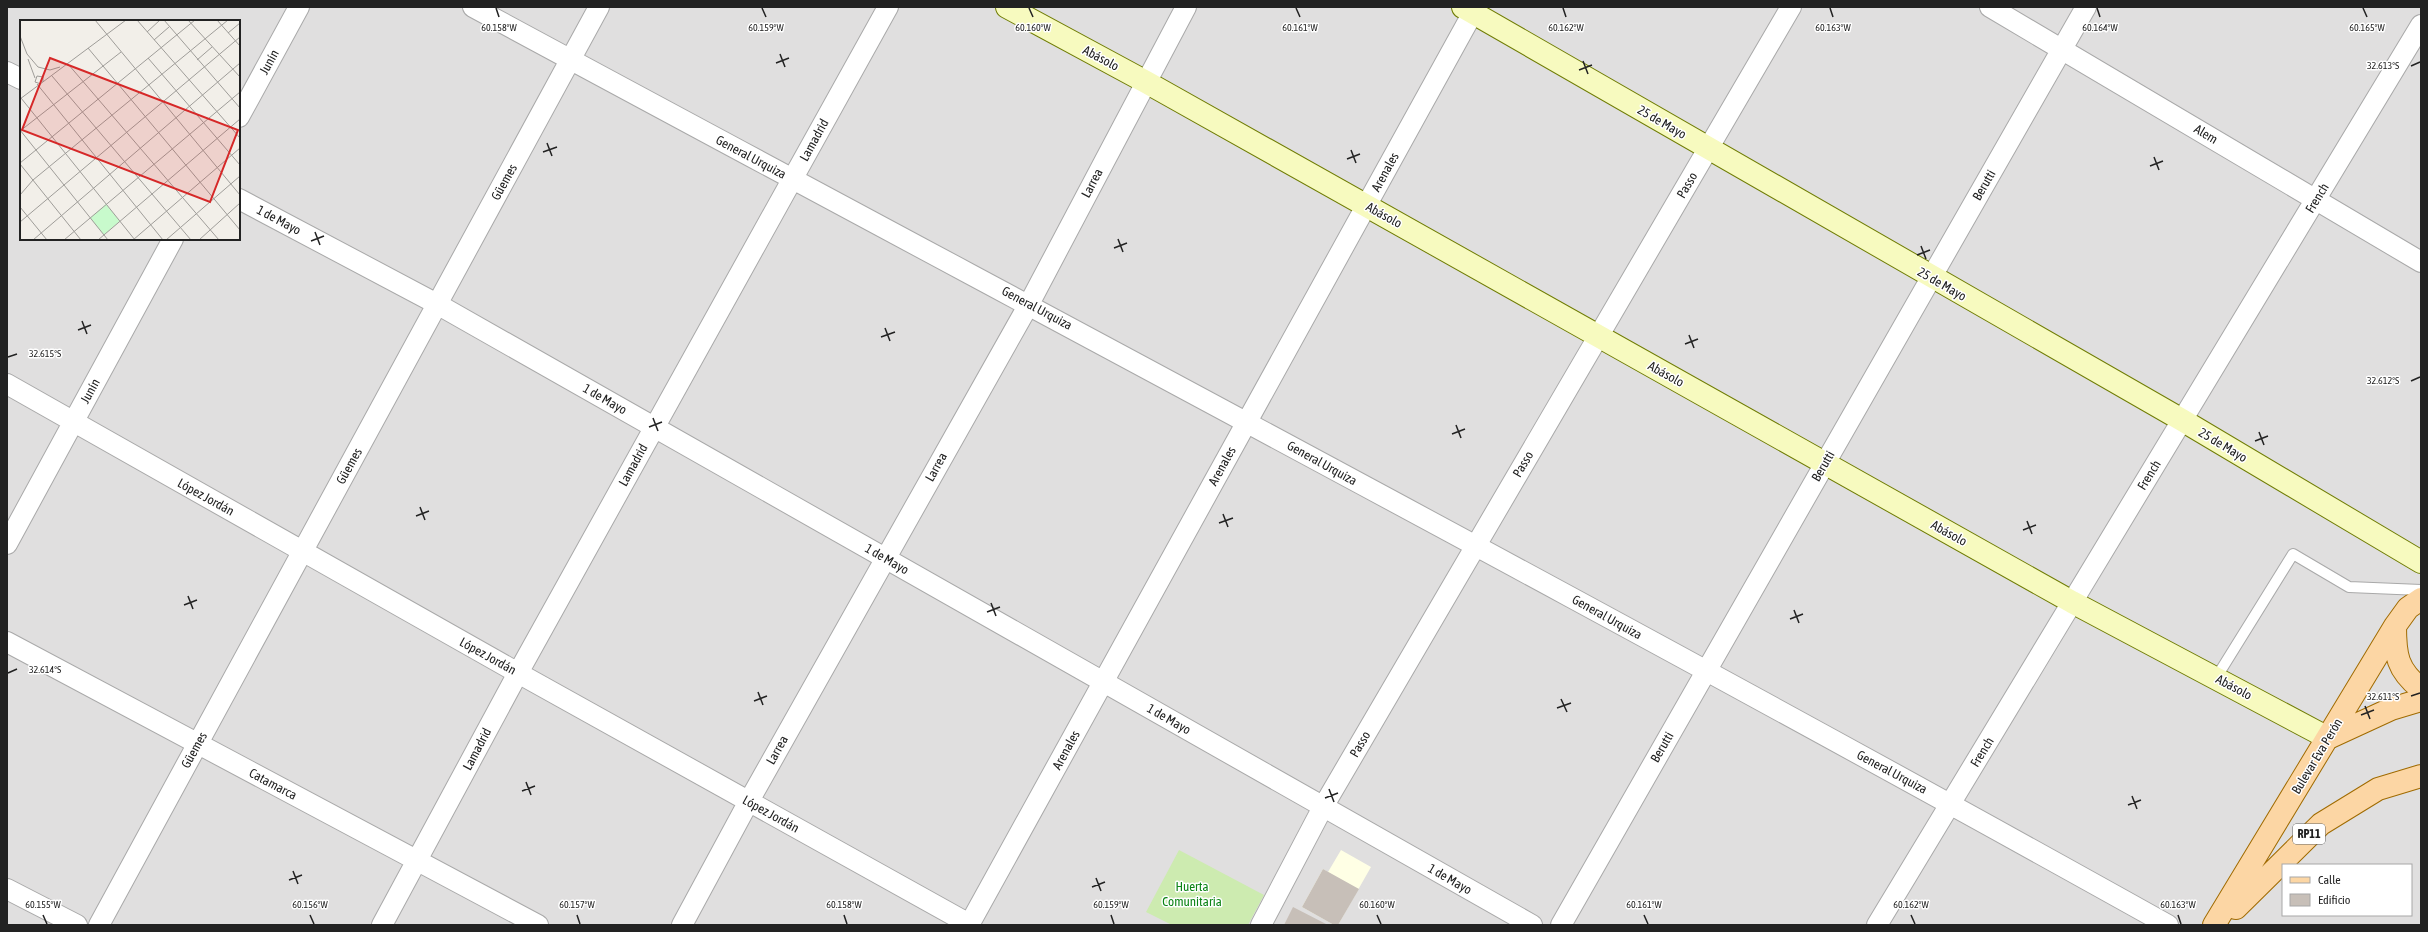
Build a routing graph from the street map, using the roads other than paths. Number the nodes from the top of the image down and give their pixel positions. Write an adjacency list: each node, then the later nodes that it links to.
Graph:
1 (299, 7): 17 (street, Junín)
2 (473, 7): 13 (street, General Urquiza)
3 (599, 7): 13 (street, Güemes)
4 (888, 7): 19 (street, Lamadrid)
5 (1007, 7): 16 (street, Abásolo)
6 (1186, 7): 16 (street, Larrea)
7 (1791, 7): 18 (street, Passo)
8 (1990, 7): 12 (street, Alem)
9 (2086, 7): 12 (street, Berutti)
10 (1470, 9): 18 (street, 25 de Mayo); 22 (street, Arenales)
11 (2421, 25): 20 (street, French)
12 (2062, 48): 20 (street, Alem); 25 (street, Berutti)
13 (570, 60): 19 (street, General Urquiza); 26 (street, Güemes)
14 (7, 72): 15 (street)
15 (20, 78)
16 (1146, 82): 22 (street, Abásolo); 27 (street, Larrea)
17 (240, 115)
18 (1708, 149): 25 (street, 25 de Mayo); 28 (street, Passo)
19 (792, 179): 27 (street, General Urquiza); 33 (street, Lamadrid)
20 (2316, 199): 24 (street, Alem); 30 (street, French)
21 (240, 200): 26 (street, 1 de Mayo)
22 (1366, 206): 28 (street, Abásolo); 32 (street, Arenales)
23 (171, 240): 31 (street, Junín)
24 (2421, 262)
25 (1931, 277): 30 (street, 25 de Mayo); 34 (street, Berutti)
26 (437, 304): 33 (street, 1 de Mayo); 37 (street, Güemes)
27 (1029, 304): 32 (street, General Urquiza); 38 (street, Larrea)
28 (1598, 336): 34 (street, Abásolo); 36 (street, Passo)
29 (7, 384): 31 (street, López Jordán)
30 (2182, 420): 39 (street, 25 de Mayo); 41 (street, French)
31 (73, 422): 35 (street, Junín); 37 (street, López Jordán)
32 (1247, 422): 36 (street, General Urquiza); 47 (street, Arenales)
33 (654, 427): 38 (street, 1 de Mayo); 45 (street, Lamadrid)
34 (1825, 463): 41 (street, Abásolo); 44 (street, Berutti)
35 (7, 544)
36 (1476, 546): 44 (street, General Urquiza); 55 (street, Passo)
37 (302, 551): 45 (street, López Jordán); 51 (street, Güemes)
38 (885, 558): 47 (street, 1 de Mayo); 53 (street, Larrea)
39 (2421, 562)
40 (2418, 595): 42 (main road, Bulevar Eva Perón / RP11); 46 (lane)
41 (2072, 602): 46 (street, Abásolo); 54 (street, French)
42 (2395, 626): 48 (main road); 50 (main road, Bulevar Eva Perón / RP11)
43 (7, 642): 51 (street, Catamarca)
44 (1706, 671): 54 (street, General Urquiza); 66 (street, Berutti)
45 (518, 673): 53 (street, López Jordán); 56 (street, Lamadrid)
46 (2216, 678): 50 (street, Abásolo)
47 (1103, 682): 55 (street, 1 de Mayo); 63 (street, Arenales)
48 (2421, 689)
49 (2421, 700): 50 (main road)
50 (2328, 738): 69 (main road, Bulevar Eva Perón / RP11)
51 (197, 743): 56 (street, Catamarca); 59 (street, Güemes)
52 (2421, 776): 70 (main road, RP11)
53 (748, 801): 62 (street, Larrea); 63 (street, López Jordán)
54 (1950, 804): 67 (street, French); 68 (street, General Urquiza)
55 (1324, 807): 64 (street, Passo); 65 (street, 1 de Mayo)
56 (417, 860): 60 (street, Lamadrid); 61 (street, Catamarca)
57 (7, 889): 58 (street)
58 (77, 925)
59 (98, 925)
60 (382, 925)
61 (538, 925)
62 (682, 925)
63 (970, 925)
64 (1261, 925)
65 (1532, 925)
66 (1561, 925)
67 (1877, 925)
68 (2168, 925)
69 (2214, 925)
70 (2220, 925)

